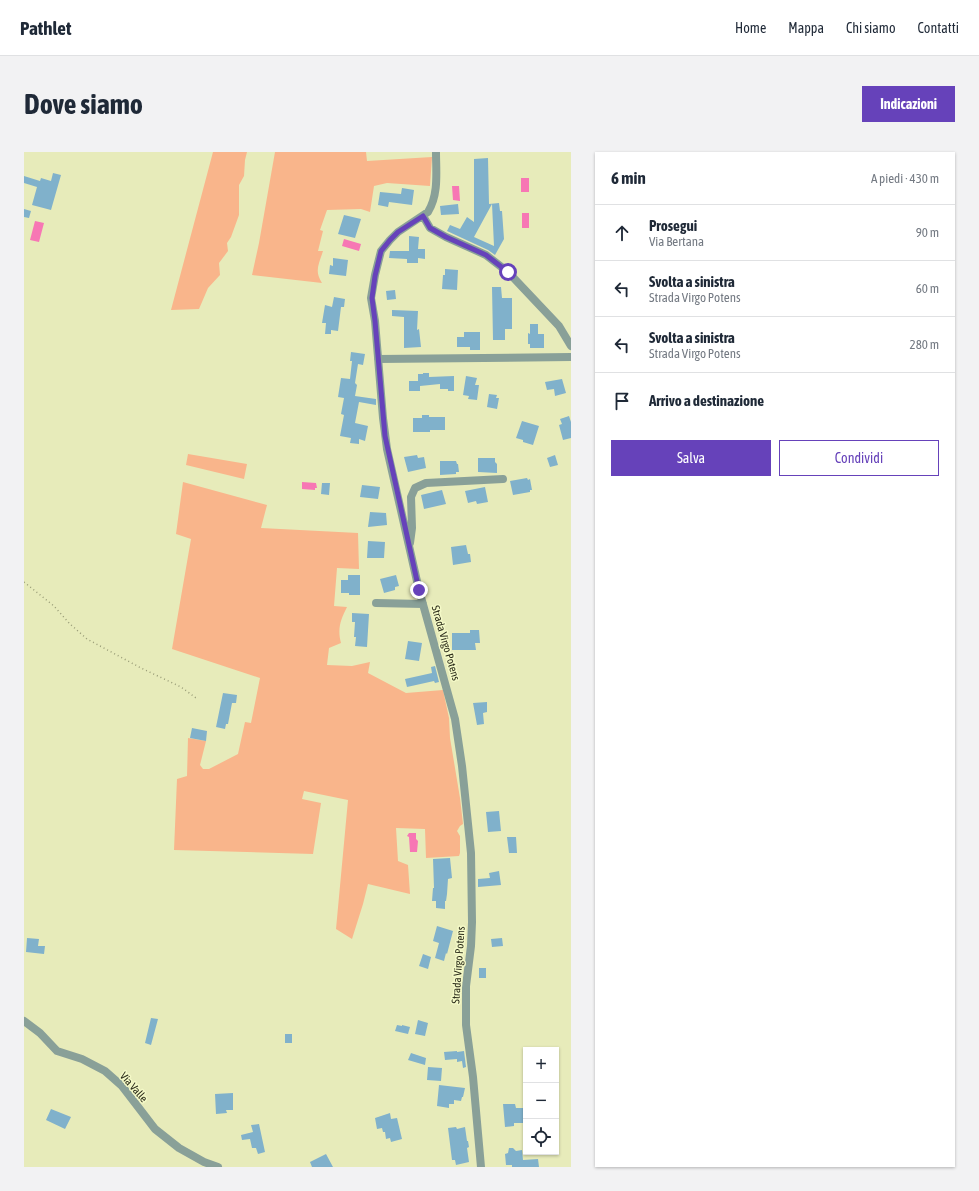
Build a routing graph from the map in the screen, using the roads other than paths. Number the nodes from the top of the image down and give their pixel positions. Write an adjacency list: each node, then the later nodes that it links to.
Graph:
1 (436, 152): 2 (street, Strada Virgo Potens)
2 (423, 216): 3 (street); 5 (street, Strada Virgo Potens)
3 (571, 346)
4 (571, 357): 5 (street)
5 (378, 359): 7 (street, Strada Virgo Potens)
6 (503, 479): 7 (street)
7 (409, 546): 9 (street, Strada Virgo Potens)
8 (376, 603): 9 (street)
9 (423, 604): 13 (street, Strada Virgo Potens)
10 (24, 1021): 11 (street, Via Valle)
11 (204, 1164): 12 (street, Via Valle)
12 (218, 1167)
13 (481, 1167)

